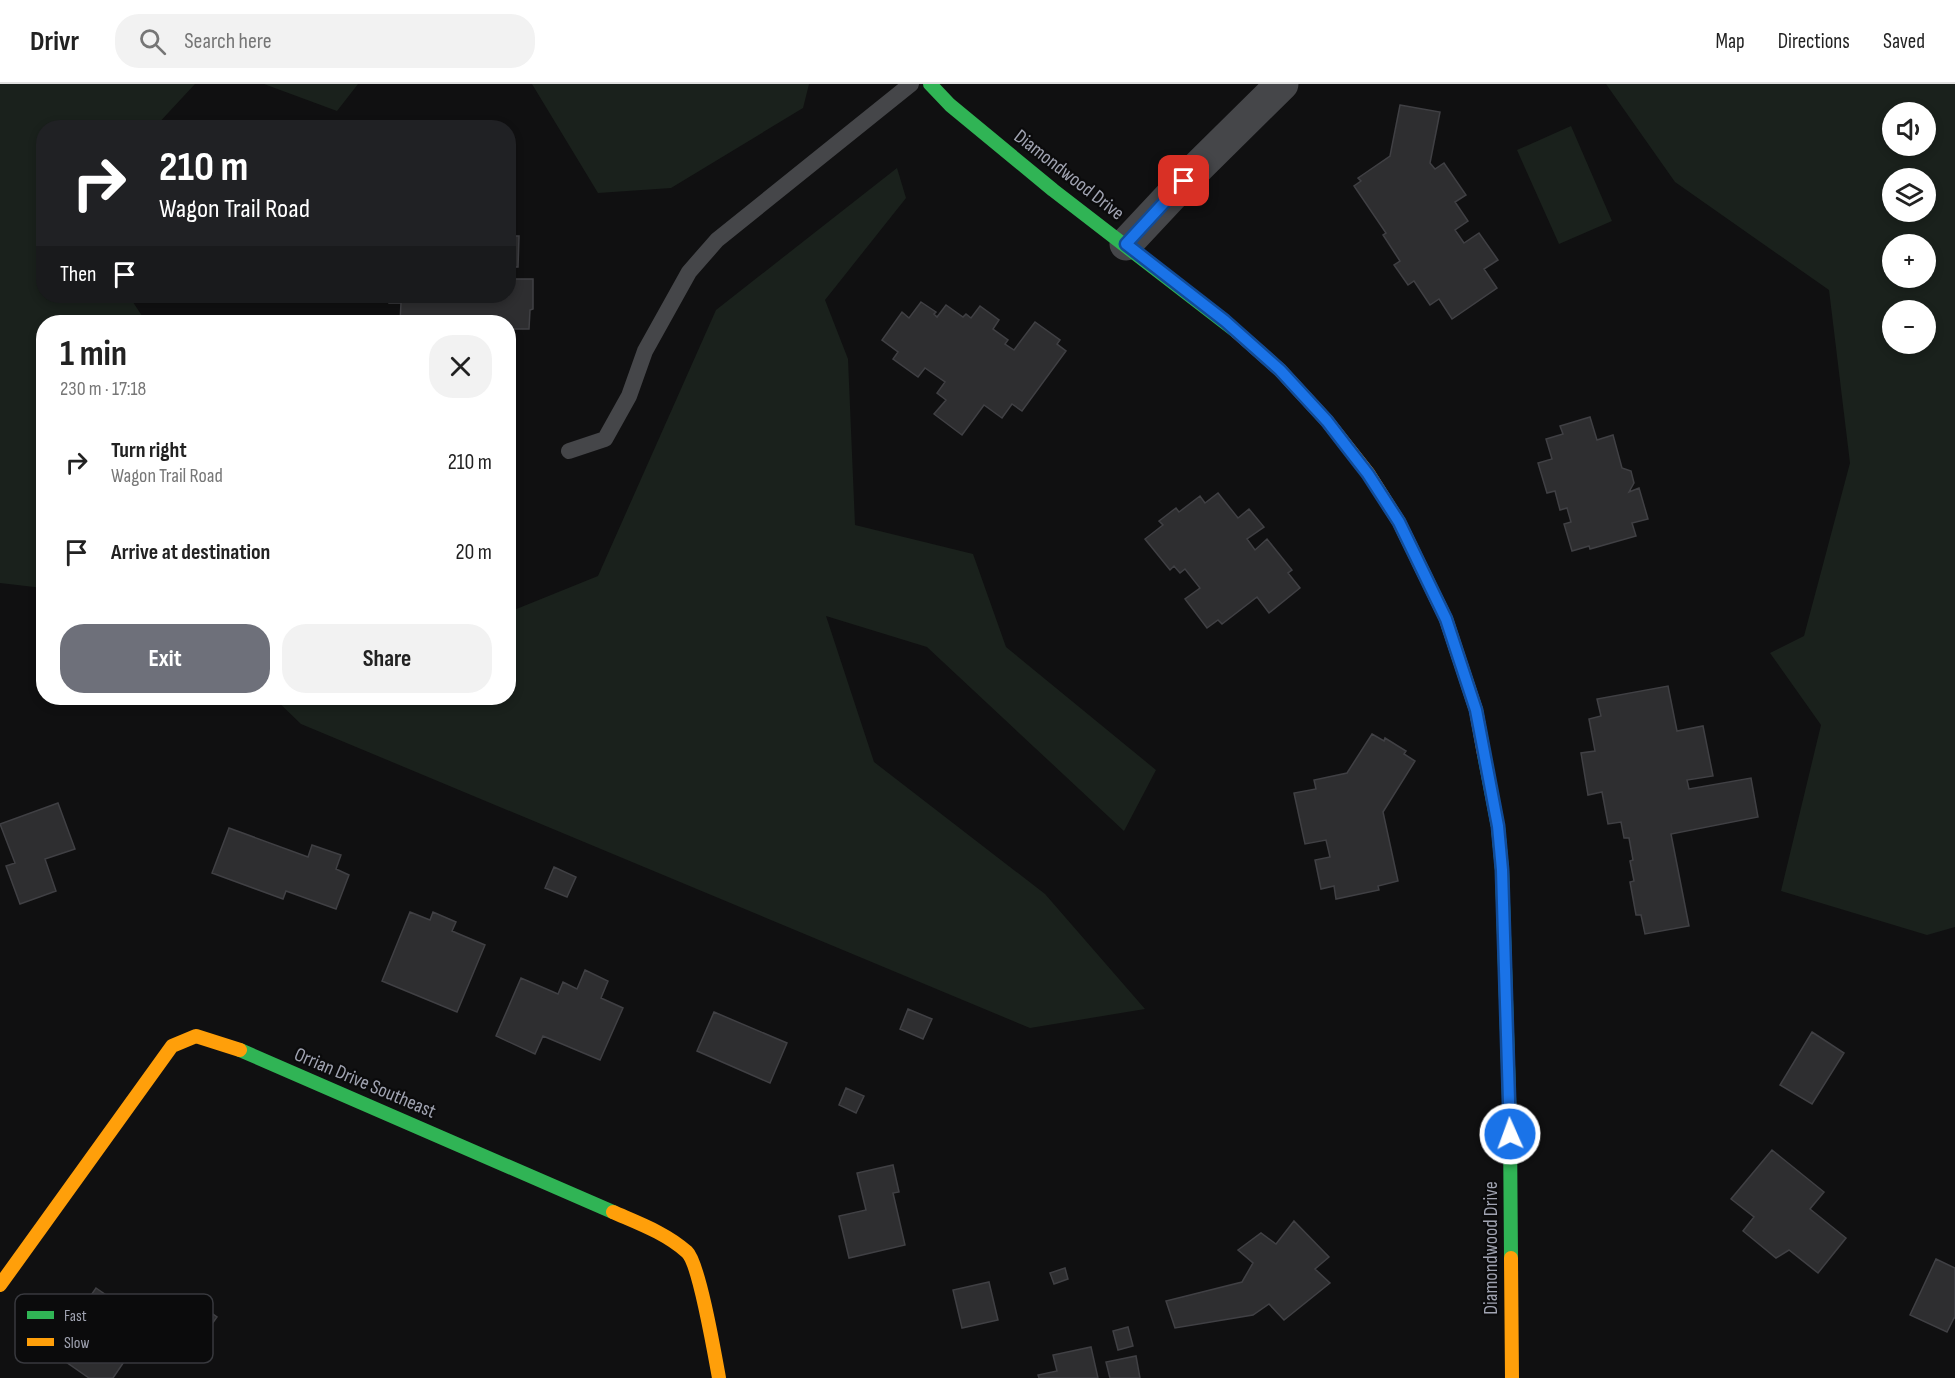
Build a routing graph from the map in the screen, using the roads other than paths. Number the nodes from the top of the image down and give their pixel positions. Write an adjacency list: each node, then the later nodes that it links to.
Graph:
1 (911, 84): 5 (lane)
2 (930, 84): 4 (street, Diamondwood Drive)
3 (1282, 84): 4 (street)
4 (1126, 244): 8 (street, Diamondwood Drive)
5 (569, 451)
6 (0, 1285): 7 (street, Orrian Drive Southeast)
7 (719, 1378)
8 (1512, 1378)

